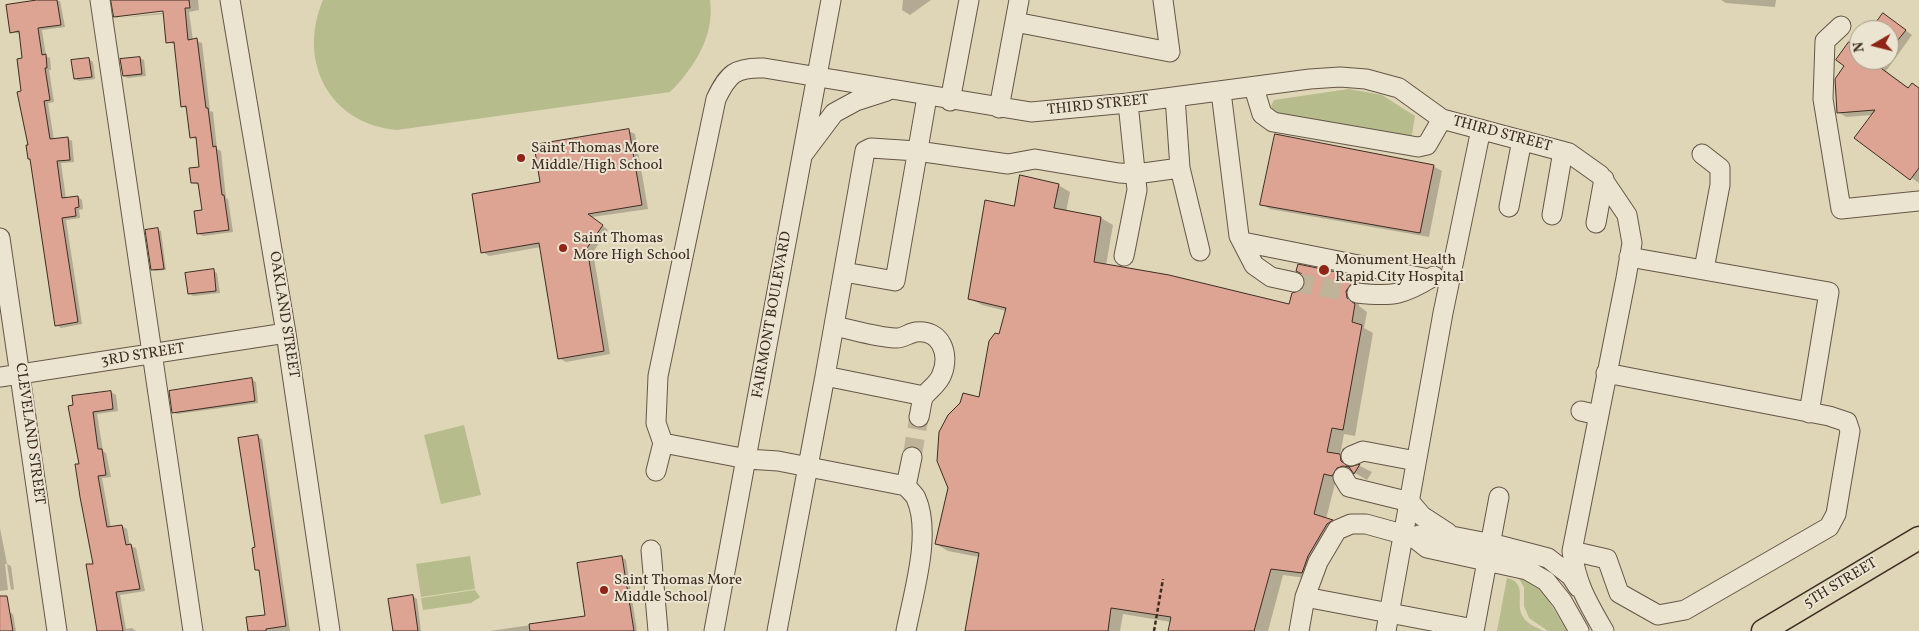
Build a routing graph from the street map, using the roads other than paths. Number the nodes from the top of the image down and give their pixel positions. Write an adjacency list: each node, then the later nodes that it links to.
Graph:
1 (100, 0): 45 (street)
2 (230, 0): 44 (street, OAKLAND STREET)
3 (831, 0): 9 (street, FAIRMONT BOULEVARD)
4 (969, 0): 15 (street)
5 (1019, 0): 7 (street)
6 (1163, 0): 7 (street)
7 (1015, 22): 17 (street)
8 (1841, 26): 28 (street)
9 (816, 76): 11 (street, THIRD STREET); 24 (street, FAIRMONT BOULEVARD); 53 (street, THIRD STREET)
10 (1254, 88): 12 (street, THIRD STREET); 18 (street, THIRD STREET); 18 (street)
11 (890, 90): 13 (street, THIRD STREET); 24 (street)
12 (1221, 92): 14 (street, THIRD STREET); 33 (street)
13 (927, 97): 15 (street, THIRD STREET); 21 (street)
14 (1175, 97): 16 (street, THIRD STREET); 25 (street)
15 (950, 100): 17 (street, THIRD STREET)
16 (1128, 103): 17 (street, THIRD STREET); 26 (street)
17 (999, 108)
18 (1442, 119): 19 (street, THIRD STREET)
19 (1481, 129): 20 (street, THIRD STREET); 35 (street)
20 (1522, 140): 22 (street, THIRD STREET); 29 (street)
21 (917, 151): 26 (street); 39 (street); 39 (street)
22 (1563, 151): 27 (street, THIRD STREET); 30 (street)
23 (1702, 154): 38 (street)
24 (801, 156): 56 (street, FAIRMONT BOULEVARD)
25 (1180, 168): 26 (street); 34 (street)
26 (1136, 174): 36 (street)
27 (1604, 179): 31 (street); 37 (street, THIRD STREET)
28 (1919, 201)
29 (1509, 207)
30 (1552, 215)
31 (1596, 223)
32 (0, 238): 47 (street, CLEVELAND STREET)
33 (1243, 242): 40 (street); 41 (street)
34 (1200, 251)
35 (1456, 254): 40 (street); 57 (street)
36 (1124, 256)
37 (1629, 257): 38 (street); 46 (street, THIRD STREET)
38 (1704, 269): 51 (street)
39 (844, 272): 43 (street)
40 (1429, 279): 42 (street)
41 (1294, 282)
42 (1357, 293)
43 (834, 326): 48 (street); 50 (street)
44 (286, 333): 45 (street, 3RD STREET); 78 (street, OAKLAND STREET)
45 (152, 354): 47 (street, 3RD STREET); 77 (street)
46 (1606, 372): 51 (street); 68 (street, THIRD STREET)
47 (20, 375): 49 (street, 3RD STREET); 76 (street, CLEVELAND STREET)
48 (825, 376): 50 (street); 58 (street)
49 (0, 377)
50 (924, 396): 52 (street)
51 (1810, 413): 68 (street)
52 (920, 417)
53 (663, 443): 56 (street); 59 (street)
54 (1351, 456): 57 (street)
55 (912, 457): 61 (street)
56 (747, 459): 58 (street); 80 (street, FAIRMONT BOULEVARD)
57 (1416, 461): 63 (street)
58 (809, 467): 61 (street); 81 (street)
59 (656, 471)
60 (1343, 477): 63 (street)
61 (906, 486): 82 (street)
62 (1499, 497): 69 (street)
63 (1410, 502): 64 (street); 65 (street)
64 (1407, 535): 65 (street); 69 (street); 72 (street); 74 (street)
65 (1453, 536): 69 (street)
66 (1919, 538): 86 (main road, 5TH STREET)
67 (651, 550): 79 (street)
68 (1572, 550): 70 (street); 71 (street, THIRD STREET)
69 (1489, 551): 70 (street); 73 (street); 75 (street)
70 (1561, 568): 71 (street); 73 (street)
71 (1582, 592): 85 (street, THIRD STREET)
72 (1305, 597): 74 (street); 83 (street)
73 (1562, 601): 84 (street)
74 (1387, 622): 75 (street)
75 (1474, 630)
76 (57, 631)
77 (193, 631)
78 (330, 631)
79 (658, 631)
80 (714, 631)
81 (777, 631)
82 (906, 631)
83 (1298, 631)
84 (1579, 631)
85 (1604, 631)
86 (1763, 631)

